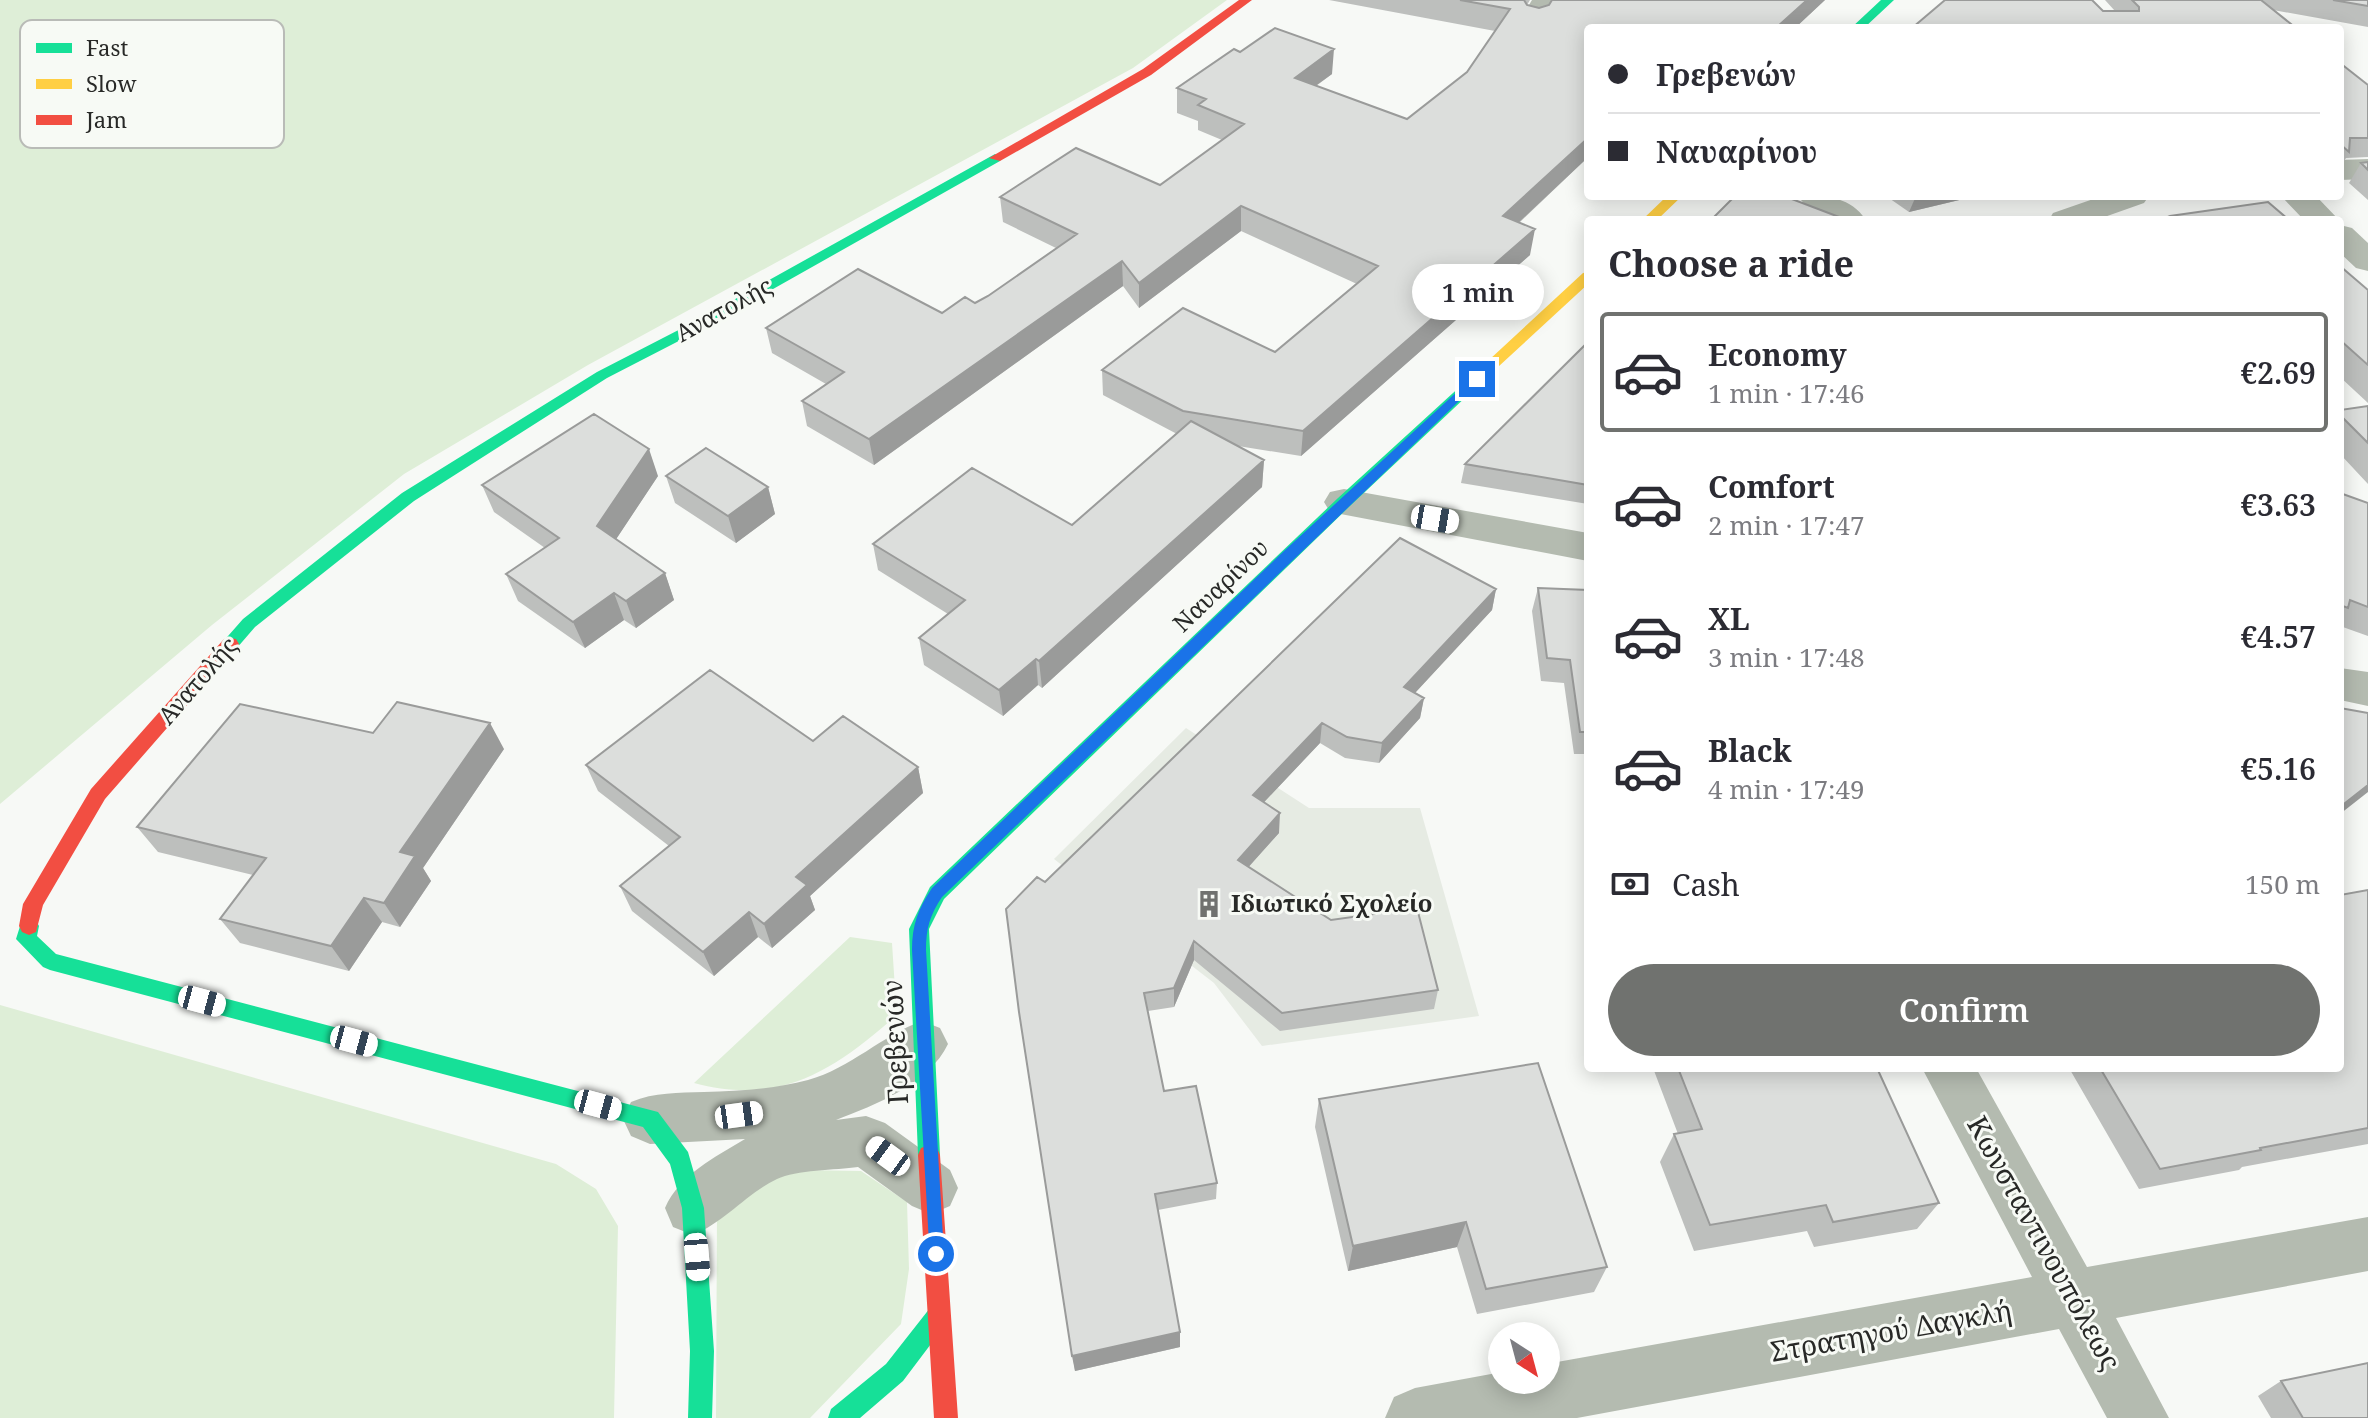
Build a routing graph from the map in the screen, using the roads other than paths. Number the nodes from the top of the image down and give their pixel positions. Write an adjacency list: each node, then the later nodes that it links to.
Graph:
1 (1246, 0): 24 (street, Ανατολής)
2 (1888, 0): 3 (street)
3 (1861, 24)
4 (2368, 169): 5 (street)
5 (2344, 170)
6 (1671, 200): 10 (street)
7 (1820, 200): 11 (street)
8 (2122, 200): 12 (street)
9 (2301, 200): 13 (street)
10 (1653, 216)
11 (1844, 216)
12 (2076, 216)
13 (2319, 216)
14 (2344, 239): 15 (street)
15 (2368, 261)
16 (1584, 280): 17 (street, Ναυαρίνου)
17 (1344, 502): 18 (street); 21 (street, Ναυαρίνου)
18 (1584, 546)
19 (2344, 685): 20 (street)
20 (2368, 689)
21 (919, 950): 22 (street, Γρεβενών)
22 (922, 1044): 24 (street, Ανατολής); 25 (street, Γρεβενών)
23 (1950, 1072): 28 (street, Κωνσταντινουπόλεως)
24 (650, 1119): 26 (street)
25 (931, 1188): 26 (street); 29 (street, Γρεβενών)
26 (693, 1208): 30 (street)
27 (2368, 1244): 28 (street, Στρατηγού Δαγκλή)
28 (2074, 1297): 33 (street, Στρατηγού Δαγκλή); 34 (street, Κωνσταντινουπόλεως)
29 (938, 1316): 31 (street); 32 (street, Γρεβενών)
30 (700, 1418)
31 (840, 1418)
32 (946, 1418)
33 (1415, 1418)
34 (2139, 1418)

